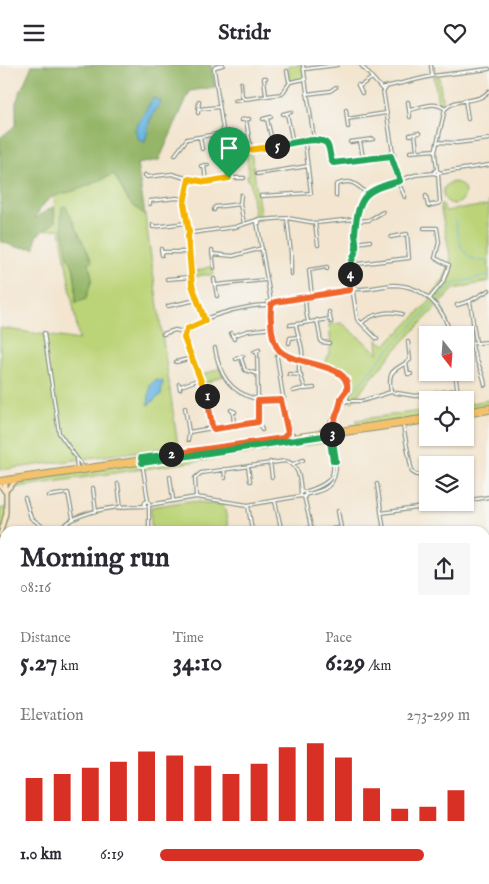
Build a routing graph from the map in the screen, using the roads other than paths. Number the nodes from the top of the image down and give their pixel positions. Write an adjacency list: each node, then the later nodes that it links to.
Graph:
1 (222, 65): 28 (street)
2 (303, 65): 7 (street)
3 (328, 65): 4 (street); 7 (street)
4 (337, 65)
5 (361, 65): 13 (street)
6 (431, 65): 11 (street)
7 (304, 69): 14 (street)
8 (489, 69): 10 (street); 11 (street)
9 (287, 71): 16 (street)
10 (489, 75)
11 (432, 76): 18 (street)
12 (264, 78): 22 (street)
13 (372, 78): 18 (street); 20 (street)
14 (305, 79): 16 (street); 21 (street)
15 (240, 82): 23 (street)
16 (290, 82): 22 (street)
17 (336, 89): 21 (street)
18 (384, 89): 35 (street)
19 (489, 91): 24 (street)
20 (362, 93)
21 (307, 94): 51 (street)
22 (266, 96): 23 (street)
23 (243, 99): 26 (street)
24 (465, 100): 30 (street); 43 (street)
25 (199, 101): 29 (street)
26 (235, 101)
27 (408, 102): 32 (street)
28 (219, 107): 29 (street); 46 (street)
29 (199, 109): 34 (street)
30 (445, 109): 32 (street); 57 (street)
31 (346, 110): 42 (street)
32 (409, 110): 39 (street)
33 (291, 112): 37 (street)
34 (198, 113)
35 (386, 113): 42 (street); 67 (street)
36 (283, 114): 37 (street)
37 (287, 114): 58 (street)
38 (271, 117): 41 (street)
39 (410, 117)
40 (263, 119): 41 (street)
41 (267, 119): 59 (street)
42 (347, 119): 45 (street)
43 (468, 119)
44 (241, 120): 61 (street)
45 (348, 127)
46 (223, 133): 50 (street); 65 (street)
47 (419, 133): 48 (street)
48 (415, 134): 49 (street); 62 (street)
49 (410, 135)
50 (200, 136): 60 (street); 66 (street)
51 (314, 139): 55 (street); 68 (street)
52 (373, 139): 54 (street)
53 (489, 139): 57 (street)
54 (360, 141): 56 (street); 68 (street)
55 (305, 142): 58 (street); 71 (street)
56 (350, 142)
57 (437, 142): 63 (street)
58 (293, 143): 59 (street)
59 (274, 146): 61 (street)
60 (202, 150)
61 (251, 150): 65 (street)
62 (417, 150): 63 (street); 64 (street)
63 (435, 150): 72 (street)
64 (410, 152)
65 (228, 153): 75 (street)
66 (177, 155)
67 (391, 155): 68 (street); 78 (street)
68 (363, 159)
69 (204, 165): 79 (street)
70 (489, 165): 72 (street)
71 (308, 166): 73 (street); 82 (street)
72 (436, 172): 78 (street); 84 (street)
73 (257, 174)
74 (146, 177): 77 (street)
75 (229, 178): 76 (street); 79 (street)
76 (244, 178)
77 (189, 179): 79 (street); 86 (street)
78 (398, 180): 80 (street); 85 (street)
79 (206, 182)
80 (367, 194): 83 (street); 92 (street)
81 (241, 195): 88 (street)
82 (261, 196)
83 (336, 196)
84 (426, 196)
85 (405, 197)
86 (184, 199): 87 (street); 94 (street)
87 (150, 201)
88 (240, 205): 89 (street); 95 (street)
89 (214, 207)
90 (383, 212): 92 (street)
91 (287, 218): 93 (street); 96 (street); 112 (street)
92 (356, 220): 96 (street); 102 (street)
93 (258, 221): 95 (street); 104 (street)
94 (186, 222): 97 (street); 99 (street)
95 (246, 223): 99 (street)
96 (315, 223): 103 (street)
97 (153, 227)
98 (424, 228): 123 (street)
99 (189, 232): 107 (street)
100 (392, 237): 109 (street)
101 (370, 241): 102 (street)
102 (356, 243): 109 (street)
103 (318, 245)
104 (262, 248): 108 (street); 116 (street)
105 (212, 250): 108 (street)
106 (162, 252): 107 (street)
107 (188, 252): 113 (street)
108 (212, 254): 111 (street)
109 (349, 265): 118 (street)
110 (327, 267): 122 (street)
111 (213, 268)
112 (291, 274)
113 (191, 277): 114 (street); 124 (street)
114 (167, 279)
115 (214, 279): 117 (street)
116 (266, 280): 117 (street); 126 (street)
117 (216, 285): 120 (street)
118 (352, 291): 122 (street); 123 (street); 137 (street)
119 (489, 291): 125 (street)
120 (217, 296)
121 (304, 297): 122 (street); 126 (street); 134 (street)
122 (312, 297)
123 (430, 298): 139 (street)
124 (197, 300): 128 (street); 132 (street)
125 (470, 301): 127 (street); 151 (street)
126 (270, 303): 132 (street); 140 (street)
127 (457, 305)
128 (168, 306)
129 (329, 312): 131 (street)
130 (402, 315): 137 (street)
131 (330, 319): 133 (street); 135 (street)
132 (205, 321): 141 (street)
133 (317, 321): 134 (street); 150 (street)
134 (308, 322): 136 (street)
135 (331, 323)
136 (296, 324): 138 (street); 144 (street)
137 (362, 324): 146 (street)
138 (290, 325)
139 (447, 326)
140 (273, 328): 145 (street); 154 (street)
141 (185, 332): 143 (street); 156 (street)
142 (44, 333): 203 (street)
143 (165, 334)
144 (298, 337): 149 (street); 158 (street)
145 (234, 339)
146 (377, 339)
147 (408, 342): 160 (street)
148 (489, 342): 151 (street)
149 (289, 343)
150 (329, 343)
151 (476, 343)
152 (215, 349): 176 (street)
153 (257, 351): 161 (street)
154 (280, 351): 158 (street); 177 (street)
155 (474, 353): 167 (street)
156 (192, 359): 159 (street); 165 (street)
157 (236, 359): 161 (street)
158 (301, 360): 164 (street); 173 (street)
159 (176, 362)
160 (406, 363): 163 (street); 174 (street)
161 (258, 374): 176 (street)
162 (288, 374): 164 (street)
163 (411, 374)
164 (301, 375): 169 (street)
165 (200, 378): 168 (street); 191 (street)
166 (456, 381): 171 (street)
167 (485, 385)
168 (180, 387)
169 (304, 389): 170 (street); 172 (street)
170 (314, 389)
171 (458, 390): 174 (street)
172 (294, 391)
173 (347, 391): 175 (street); 179 (street)
174 (390, 392): 179 (street)
175 (343, 396): 178 (street); 179 (street)
176 (258, 399): 177 (street); 187 (street)
177 (282, 399): 195 (street)
178 (341, 400): 179 (street); 180 (street)
179 (346, 400): 180 (street)
180 (341, 405): 185 (street)
181 (185, 407): 194 (street)
182 (489, 409): 184 (main road)
183 (233, 412): 189 (street)
184 (474, 412)
185 (334, 418): 190 (street); 193 (street); 197 (street)
186 (419, 420): 188 (main road)
187 (259, 422): 189 (street); 192 (street)
188 (403, 423): 193 (main road); 211 (street)
189 (234, 426): 191 (street)
190 (329, 426): 196 (street); 197 (street)
191 (212, 428): 194 (street)
192 (262, 430)
193 (340, 431): 197 (main road); 201 (street)
194 (189, 432): 200 (street)
195 (289, 432): 198 (street); 199 (street)
196 (319, 433): 197 (main road); 198 (main road)
197 (330, 433): 201 (street); 202 (street); 205 (main road)
198 (294, 437): 199 (main road)
199 (283, 438): 205 (main road)
200 (188, 440)
201 (333, 441): 202 (street)
202 (332, 447): 222 (street)
203 (75, 456): 209 (street); 209 (street)
204 (303, 459): 207 (street)
205 (141, 461): 209 (main road); 230 (street)
206 (270, 463): 207 (street); 208 (street); 213 (street)
207 (293, 464): 222 (street)
208 (248, 466): 210 (street); 216 (street)
209 (79, 469): 215 (main road); 217 (main road)
210 (224, 469): 214 (street); 224 (street)
211 (419, 475)
212 (170, 477): 228 (street)
213 (272, 477)
214 (225, 478)
215 (16, 481): 217 (main road); 221 (main road)
216 (250, 481)
217 (3, 482): 221 (main road); 221 (main road)
218 (118, 484): 232 (street)
219 (377, 485): 236 (street)
220 (93, 488): 235 (street)
221 (6, 493): 238 (main road)
222 (303, 494): 229 (street); 244 (street)
223 (49, 496): 237 (street)
224 (196, 497): 228 (street); 231 (street)
225 (489, 497): 227 (street)
226 (25, 498): 239 (street)
227 (474, 500)
228 (173, 501): 230 (street)
229 (275, 501): 231 (street); 243 (street)
230 (147, 504): 232 (street); 241 (street)
231 (248, 505): 242 (street)
232 (121, 508): 235 (street)
233 (419, 508): 236 (street)
234 (338, 511): 245 (street)
235 (96, 512): 237 (street)
236 (381, 513): 246 (street)
237 (73, 518): 240 (street)
238 (3, 526)
239 (42, 526)
240 (64, 526)
241 (149, 526)
242 (251, 526)
243 (281, 526)
244 (311, 526)
245 (340, 526)
246 (383, 526)
247 (0, 827): 248 (street)
248 (0, 832)

